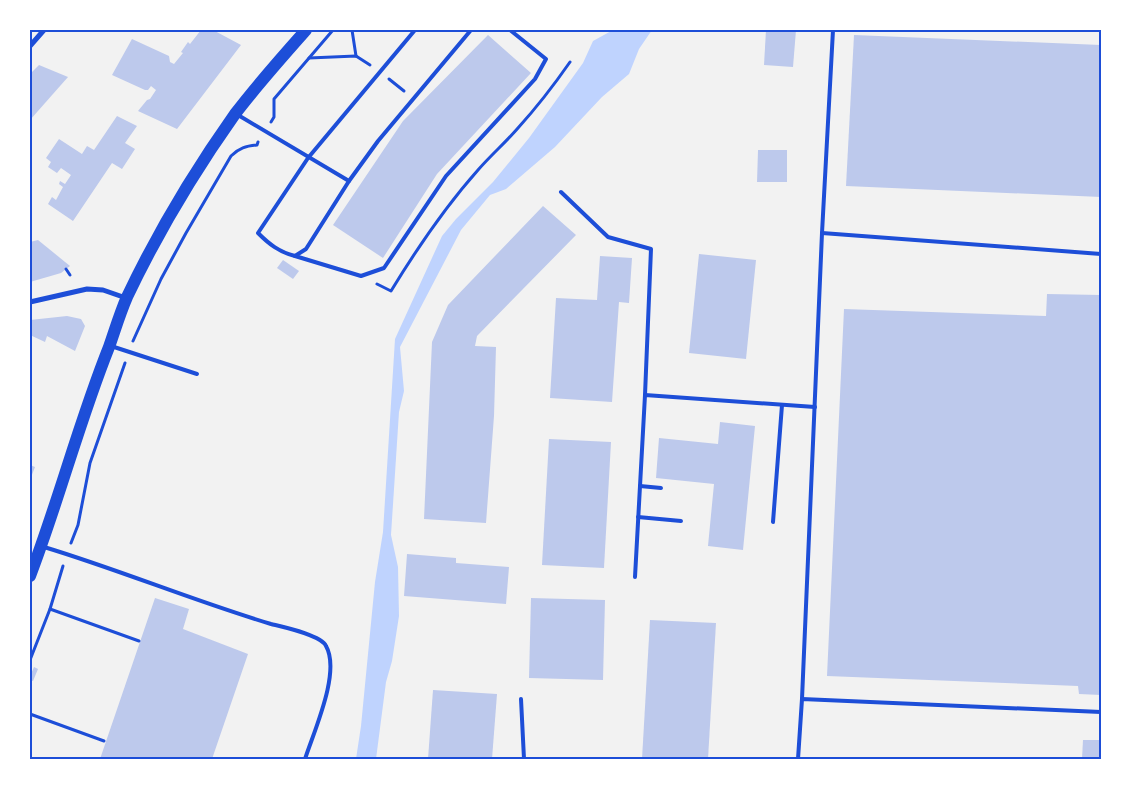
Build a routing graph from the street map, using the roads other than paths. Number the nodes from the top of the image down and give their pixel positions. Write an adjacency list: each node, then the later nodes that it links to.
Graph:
1 (44, 30): 7 (street)
2 (306, 30): 8 (main road)
3 (415, 30): 9 (lane)
4 (472, 30): 10 (lane)
5 (510, 30): 14 (lane)
6 (833, 30): 12 (lane)
7 (30, 46)
8 (236, 114): 9 (lane); 15 (main road)
9 (308, 158): 10 (lane); 14 (lane)
10 (349, 181): 14 (lane)
11 (560, 192): 19 (lane)
12 (822, 233): 13 (lane); 21 (lane)
13 (1101, 254)
14 (295, 256)
15 (126, 298): 16 (street); 17 (main road)
16 (30, 302)
17 (109, 345): 18 (lane); 27 (main road)
18 (197, 374)
19 (645, 395): 20 (lane); 22 (lane)
20 (782, 405): 21 (lane); 26 (lane)
21 (815, 407): 31 (lane)
22 (640, 486): 23 (lane); 24 (lane)
23 (660, 488)
24 (638, 517): 25 (lane); 29 (lane)
25 (681, 521)
26 (773, 522)
27 (41, 546): 28 (main road); 33 (lane)
28 (30, 576)
29 (635, 577)
30 (521, 699): 34 (lane)
31 (802, 699): 32 (lane); 35 (lane)
32 (1101, 712)
33 (304, 759)
34 (524, 759)
35 (798, 759)

